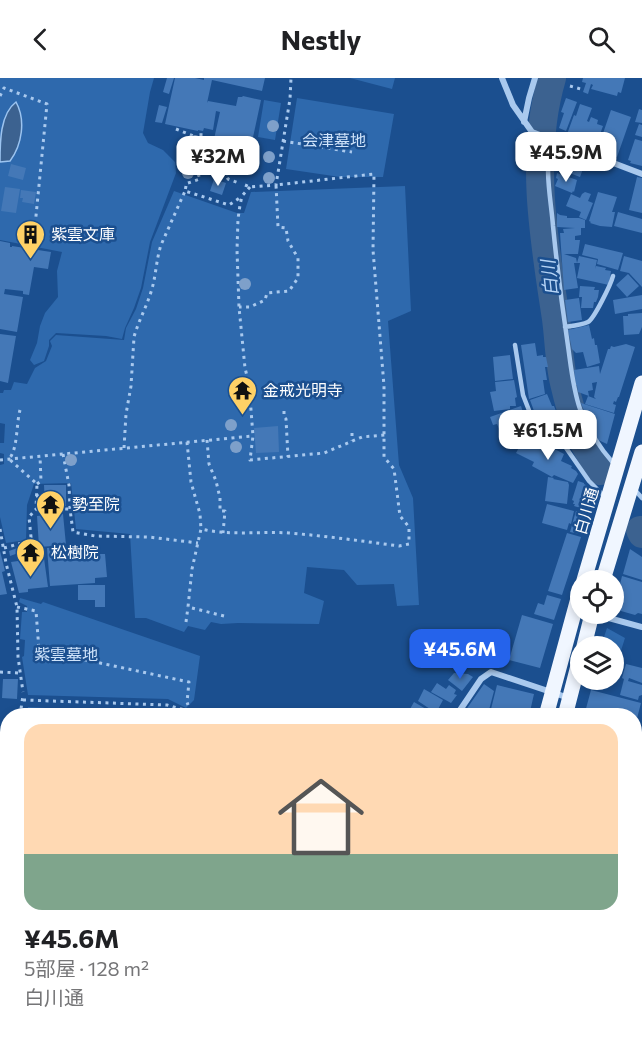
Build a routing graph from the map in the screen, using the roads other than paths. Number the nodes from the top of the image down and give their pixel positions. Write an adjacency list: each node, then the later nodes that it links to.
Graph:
1 (502, 78): 3 (street)
2 (535, 78): 3 (street)
3 (524, 122): 4 (street)
4 (550, 139): 5 (street); 7 (lane)
5 (642, 174)
6 (613, 276): 7 (lane)
7 (565, 327): 11 (lane)
8 (515, 345): 14 (lane)
9 (642, 383): 11 (main road, 白川通)
10 (642, 452): 12 (main road)
11 (617, 467): 12 (lane); 14 (main road, 白川通)
12 (632, 486): 13 (lane); 16 (main road)
13 (642, 498)
14 (608, 500): 15 (main road, 白川通)
15 (587, 570)
16 (606, 570)
17 (624, 622): 19 (street)
18 (573, 624): 21 (main road)
19 (642, 627)
20 (572, 690): 22 (main road)
21 (552, 692): 22 (street); 23 (street); 24 (main road)
22 (570, 698): 25 (main road)
23 (461, 708)
24 (548, 708)
25 (567, 708)

